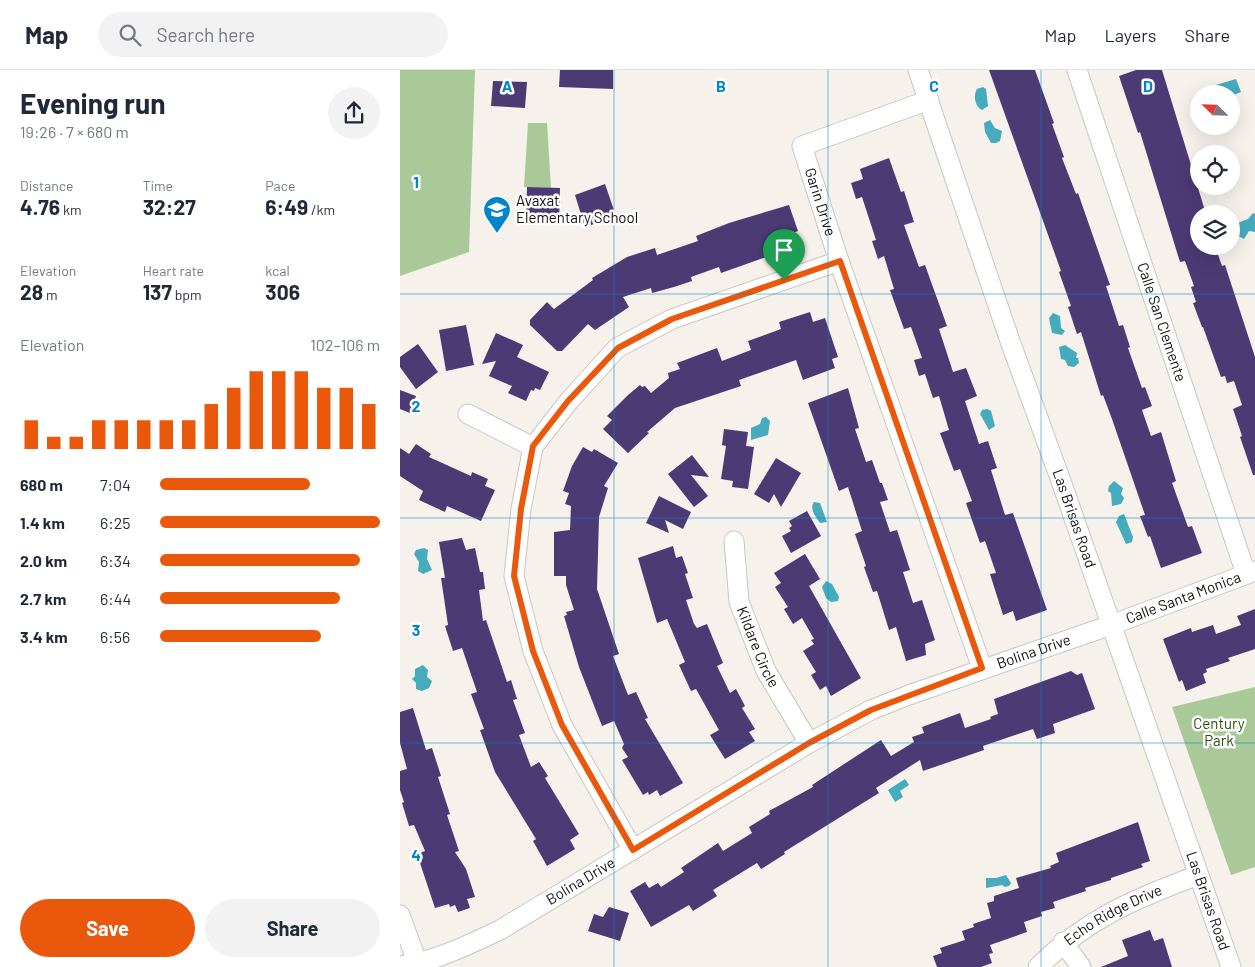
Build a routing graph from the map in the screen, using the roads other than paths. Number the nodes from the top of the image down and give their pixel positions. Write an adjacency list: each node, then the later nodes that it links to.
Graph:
1 (918, 70): 3 (street, Las Brisas Road)
2 (1077, 70): 8 (street, Calle San Clemente)
3 (928, 100): 4 (street, Garin Drive); 9 (street, Las Brisas Road)
4 (840, 261): 6 (street); 10 (street, Garin Drive)
5 (468, 414): 6 (street)
6 (533, 446): 12 (street)
7 (734, 541): 11 (street, Kildare Circle)
8 (1250, 573): 9 (street, Calle Santa Monica)
9 (1111, 625): 10 (street, Bolina Drive); 13 (street, Las Brisas Road)
10 (982, 668): 11 (street, Bolina Drive)
11 (809, 743): 12 (street, Bolina Drive)
12 (633, 850): 16 (street, Bolina Drive)
13 (1198, 875): 15 (street, Echo Ridge Drive); 19 (street, Las Brisas Road)
14 (400, 914): 16 (street)
15 (1063, 942): 17 (street, Echo Ridge Drive); 18 (street)
16 (412, 965)
17 (1038, 967)
18 (1081, 967)
19 (1231, 967)

